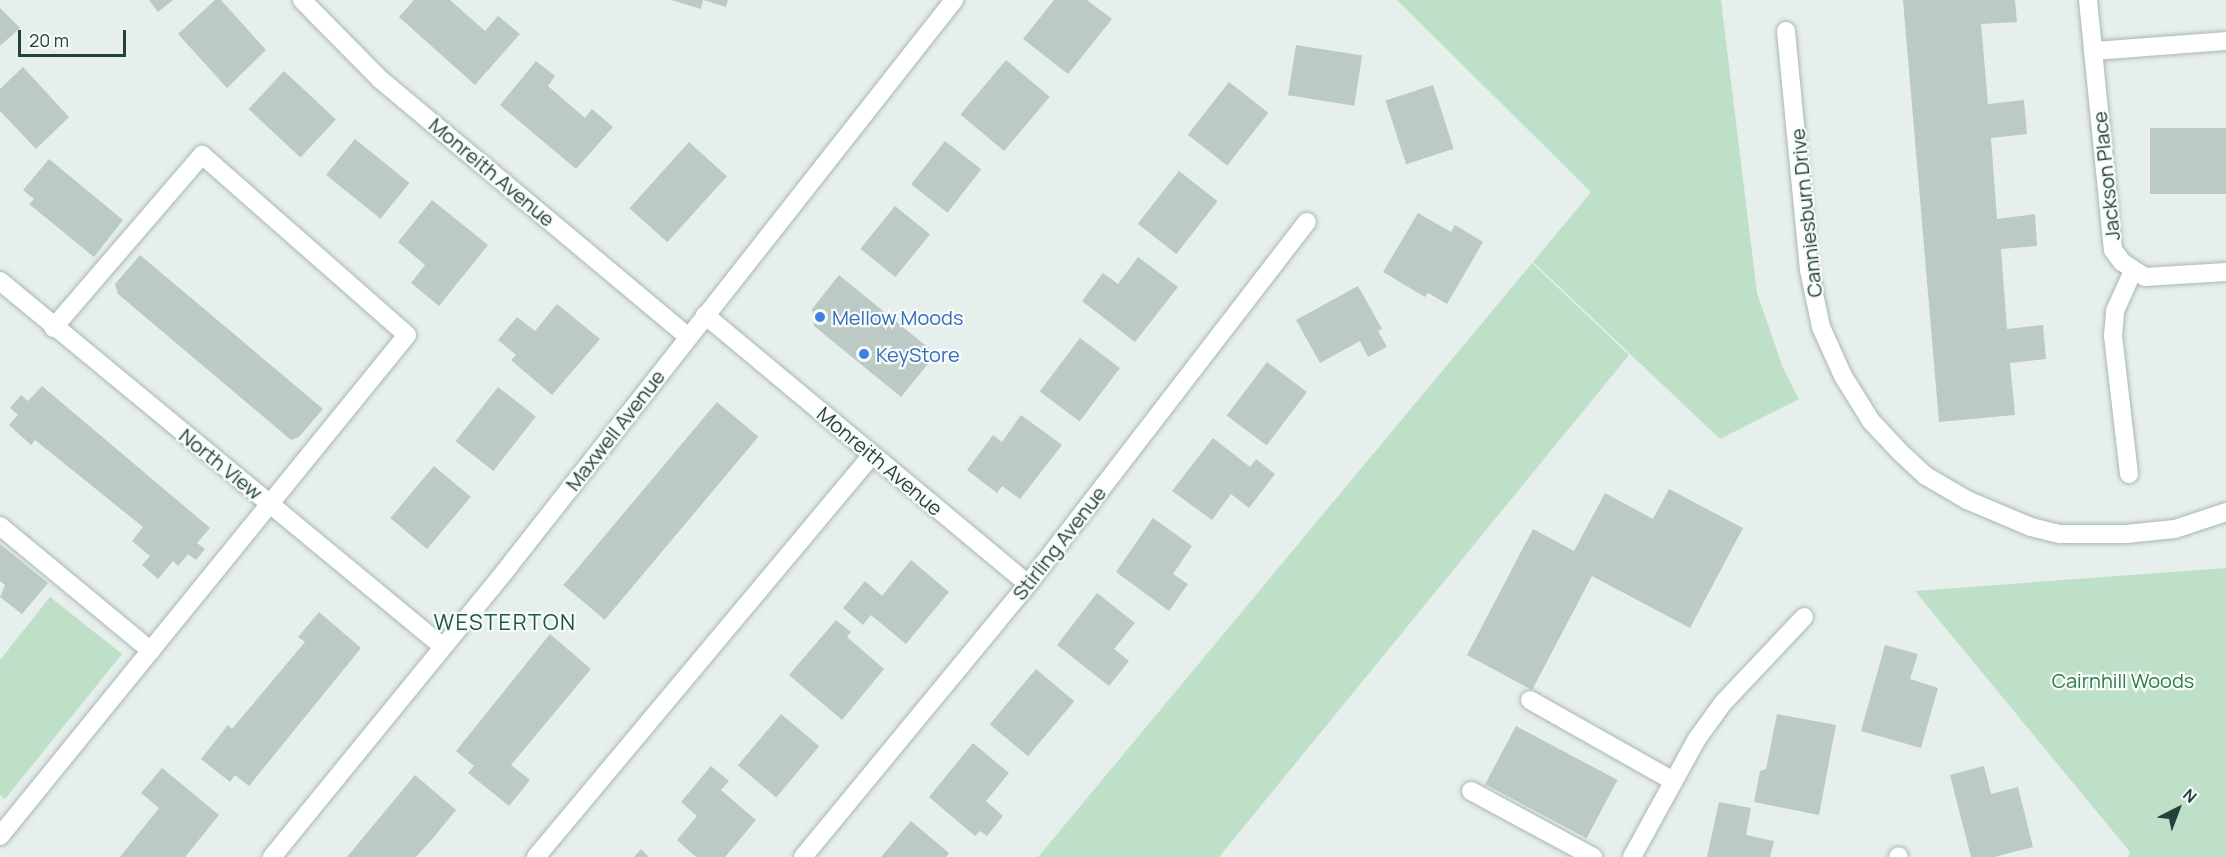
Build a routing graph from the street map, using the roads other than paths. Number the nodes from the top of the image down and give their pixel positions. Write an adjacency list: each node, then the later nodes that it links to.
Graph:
1 (302, 0): 13 (street, Monreith Avenue)
2 (954, 0): 11 (street, Maxwell Avenue)
3 (2088, 0): 6 (street, Jackson Place)
4 (1786, 31): 17 (street, Canniesburn Drive)
5 (2226, 41): 6 (street)
6 (2093, 51): 8 (street, Jackson Place)
7 (1307, 222): 19 (street, Stirling Avenue)
8 (2133, 271): 9 (street); 15 (street)
9 (2226, 272)
10 (0, 281): 12 (street, North View)
11 (705, 315): 13 (street, Maxwell Avenue); 14 (street, Monreith Avenue)
12 (53, 328): 16 (street, North View); 16 (street)
13 (688, 337): 21 (street, Maxwell Avenue)
14 (872, 455): 19 (street, Monreith Avenue); 28 (street)
15 (2129, 474)
16 (271, 504): 21 (street, North View); 22 (street)
17 (2226, 512)
18 (0, 526): 22 (street)
19 (1028, 584): 29 (street, Stirling Avenue)
20 (1804, 617): 24 (street)
21 (442, 646): 27 (street, Maxwell Avenue)
22 (151, 651): 26 (street)
23 (1530, 700): 24 (street)
24 (1673, 781): 31 (street)
25 (1471, 791): 30 (street)
26 (0, 836)
27 (272, 857)
28 (536, 857)
29 (803, 857)
30 (1593, 857)
31 (1632, 857)

